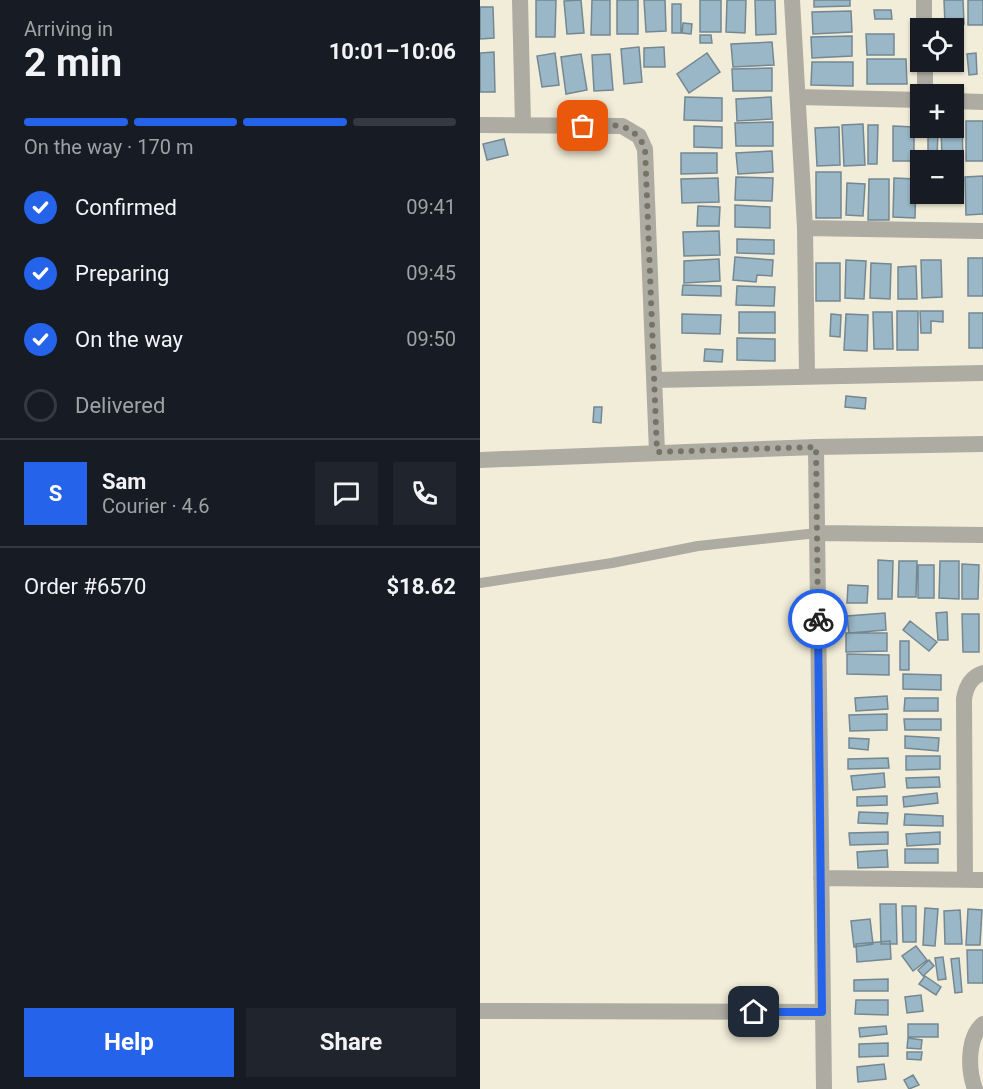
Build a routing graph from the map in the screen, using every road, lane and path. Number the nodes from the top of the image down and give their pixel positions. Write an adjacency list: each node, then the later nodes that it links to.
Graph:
1 (520, 0): 9 (street)
2 (792, 0): 5 (street)
3 (924, 0): 4 (street)
4 (924, 18)
5 (798, 97): 6 (street); 11 (street)
6 (910, 100)
7 (964, 101): 8 (street)
8 (983, 102)
9 (523, 124): 10 (street); 15 (street)
10 (480, 125)
11 (805, 228): 12 (street); 14 (street)
12 (983, 231)
13 (983, 373): 14 (street)
14 (807, 375): 15 (street)
15 (655, 380): 18 (street)
16 (983, 444): 17 (street)
17 (816, 447): 18 (street); 20 (street)
18 (657, 452): 19 (street)
19 (480, 460)
20 (817, 533): 21 (street); 22 (lane); 24 (street)
21 (983, 535)
22 (480, 583)
23 (983, 673): 25 (street)
24 (821, 878): 25 (street); 28 (street)
25 (965, 880): 26 (street)
26 (983, 880)
27 (480, 1011): 28 (street)
28 (822, 1012): 30 (street)
29 (983, 1024): 31 (street)
30 (824, 1089)
31 (975, 1089)

